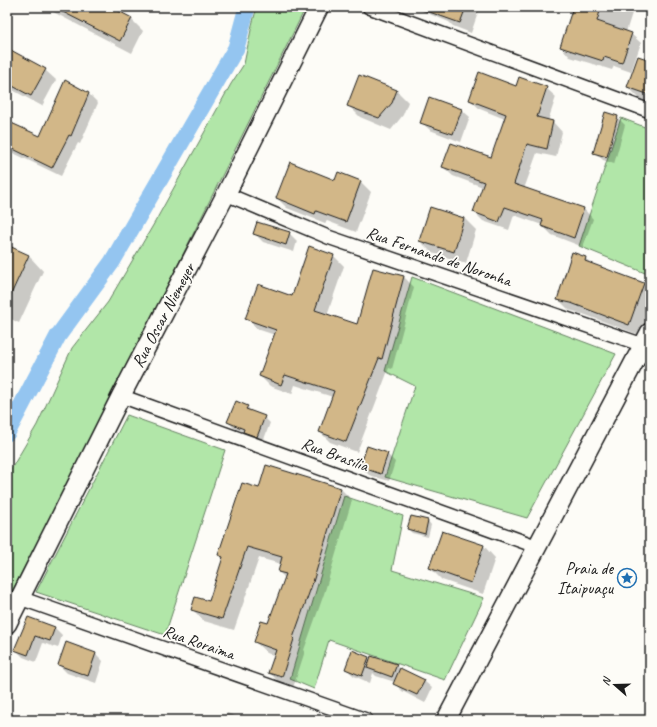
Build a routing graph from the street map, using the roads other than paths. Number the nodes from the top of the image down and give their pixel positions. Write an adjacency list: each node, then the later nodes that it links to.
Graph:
1 (319, 7): 4 (street, Rua Oscar Niemeyer)
2 (369, 7): 3 (street)
3 (650, 111)
4 (226, 194): 5 (street, Rua Fernando de Noronha); 6 (street, Rua Oscar Niemeyer)
5 (647, 339): 7 (street)
6 (121, 396): 7 (street, Rua Brasília); 8 (street, Rua Oscar Niemeyer)
7 (538, 546): 11 (street)
8 (20, 598): 9 (street, Rua Oscar Niemeyer); 10 (street, Rua Roraima)
9 (7, 624)
10 (366, 720)
11 (446, 720)

